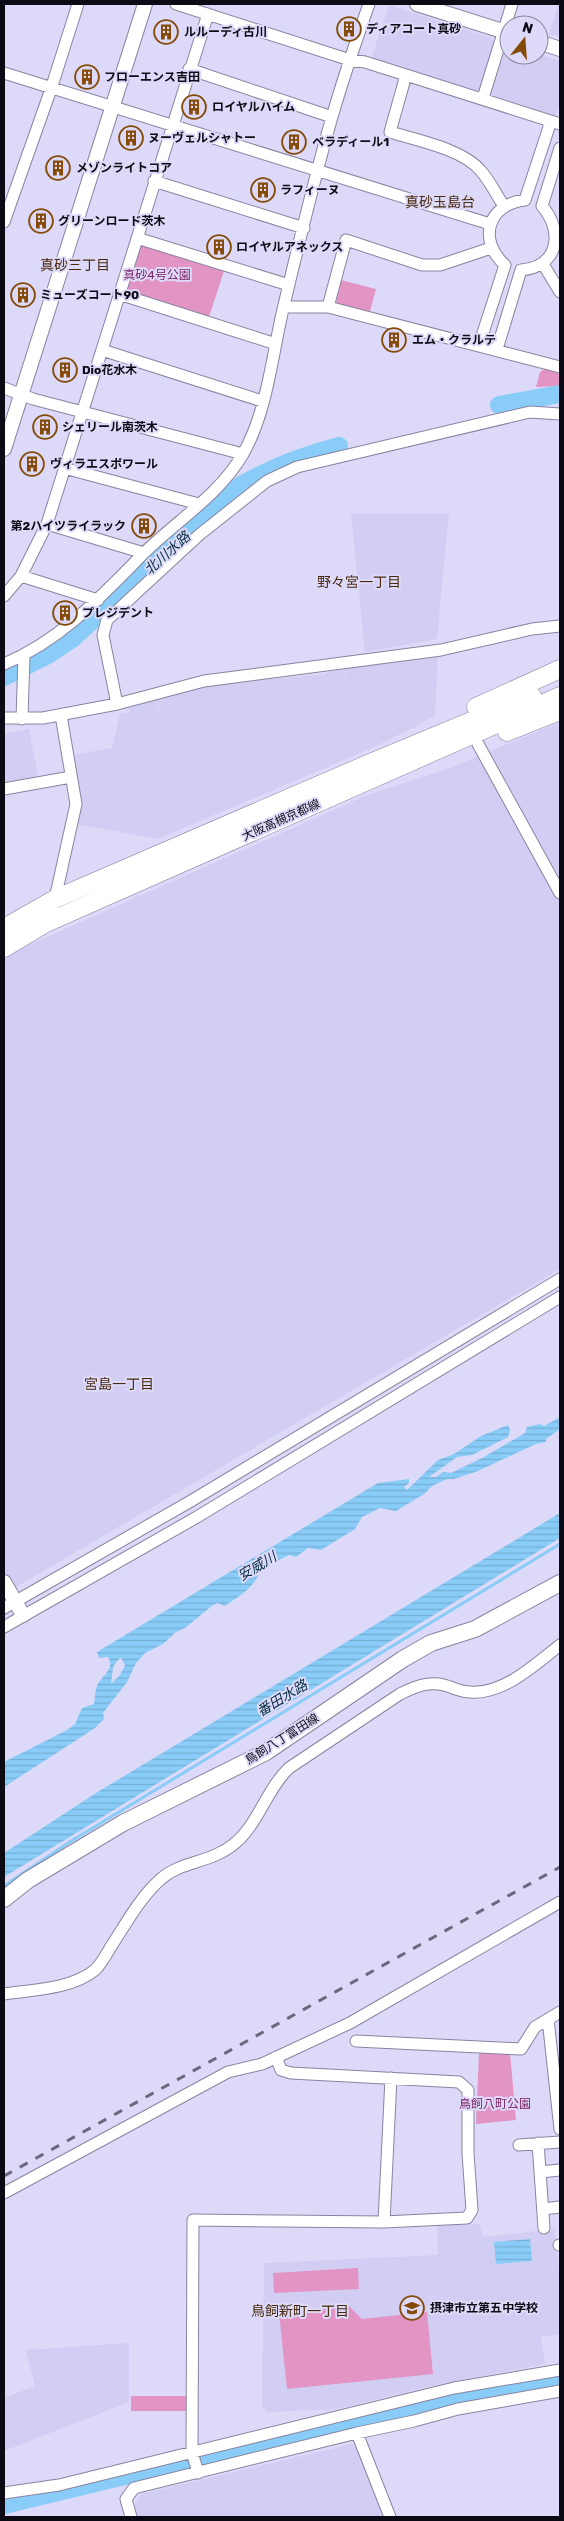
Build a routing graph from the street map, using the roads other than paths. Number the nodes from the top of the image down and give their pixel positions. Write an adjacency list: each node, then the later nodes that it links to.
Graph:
1 (78, 4): 14 (street)
2 (145, 4): 16 (street)
3 (176, 4): 7 (street)
4 (369, 4): 10 (street)
5 (417, 4): 6 (street)
6 (440, 7): 8 (street)
7 (208, 14): 10 (street); 11 (street)
8 (499, 29)
9 (499, 54): 15 (street)
10 (350, 60): 13 (street); 17 (street)
11 (189, 69): 17 (street); 19 (street)
12 (4, 73): 14 (street)
13 (406, 75): 15 (street); 24 (street)
14 (51, 89): 16 (street); 23 (street)
15 (483, 98): 18 (street)
16 (112, 107): 19 (street); 44 (street)
17 (332, 117): 21 (street)
18 (556, 122): 24 (street)
19 (172, 126): 21 (street); 22 (street)
20 (560, 148): 25 (street)
21 (318, 171): 27 (street); 28 (street)
22 (154, 181): 28 (street); 29 (street)
23 (7, 199): 26 (street)
24 (504, 206): 27 (street)
25 (558, 221): 30 (street)
26 (4, 222)
27 (490, 224): 31 (street)
28 (304, 228): 33 (street)
29 (137, 238): 33 (street); 35 (street)
30 (559, 246): 32 (street)
31 (491, 248): 37 (street); 39 (street)
32 (543, 264): 34 (street); 40 (street)
33 (289, 285): 36 (street)
34 (560, 292)
35 (119, 294): 38 (street); 41 (street)
36 (284, 307): 37 (street); 38 (street)
37 (328, 307): 39 (street)
38 (276, 344): 45 (street)
39 (479, 345): 40 (street)
40 (497, 349): 42 (street)
41 (102, 350): 45 (street); 46 (street)
42 (560, 367)
43 (4, 388): 44 (street)
44 (20, 394): 46 (street); 48 (street)
45 (262, 401): 49 (street)
46 (82, 412): 49 (street); 50 (street)
47 (560, 414): 63 (street)
48 (4, 449)
49 (243, 454): 51 (street)
50 (64, 468): 51 (street); 52 (street)
51 (200, 504): 53 (street)
52 (47, 524): 53 (street); 54 (street)
53 (144, 553): 56 (street)
54 (21, 576): 55 (street); 56 (street)
55 (4, 596)
56 (98, 600): 58 (street)
57 (560, 626): 63 (street)
58 (24, 663): 59 (street); 67 (street)
59 (4, 664)
60 (560, 669): 69 (main road)
61 (560, 685): 69 (main road, 大阪高槻京都線)
62 (560, 696): 69 (main road, 大阪高槻京都線)
63 (118, 704): 65 (street)
64 (560, 711): 68 (main road)
65 (60, 715): 67 (street); 70 (street)
66 (4, 718): 67 (street)
67 (22, 719)
68 (478, 744): 69 (main road); 72 (street)
69 (372, 771): 74 (main road, 大阪高槻京都線); 76 (main road, 大阪高槻京都線)
70 (71, 777): 71 (street); 74 (street)
71 (4, 789)
72 (557, 882): 73 (street)
73 (560, 893)
74 (55, 899): 75 (main road, 大阪高槻京都線)
75 (4, 928)
76 (4, 948)
77 (560, 1279): 81 (street)
78 (560, 1297): 82 (street)
79 (4, 1582): 81 (street)
80 (560, 1583): 85 (main road, 鳥飼八丁富田線)
81 (9, 1604): 82 (street)
82 (23, 1615): 83 (street)
83 (4, 1627)
84 (560, 1645): 87 (street)
85 (4, 1899)
86 (560, 1902): 91 (street)
87 (4, 1994)
88 (560, 2012): 89 (street)
89 (548, 2019): 90 (street); 93 (street)
90 (356, 2041)
91 (276, 2057): 92 (street); 99 (street)
92 (391, 2078): 102 (street); 102 (street)
93 (560, 2129)
94 (560, 2142): 95 (street)
95 (538, 2143): 96 (street); 98 (street)
96 (519, 2145)
97 (560, 2170): 98 (street)
98 (540, 2172): 101 (street)
99 (4, 2193)
100 (560, 2207): 101 (street)
101 (543, 2209): 103 (street)
102 (384, 2222): 109 (street)
103 (544, 2228)
104 (560, 2370): 105 (street)
105 (454, 2388): 107 (street); 109 (street)
106 (560, 2391): 107 (street)
107 (458, 2408): 108 (street)
108 (357, 2432): 110 (street); 113 (street)
109 (192, 2452): 110 (street); 111 (street)
110 (198, 2473): 112 (street)
111 (4, 2493)
112 (131, 2517)
113 (390, 2517)

